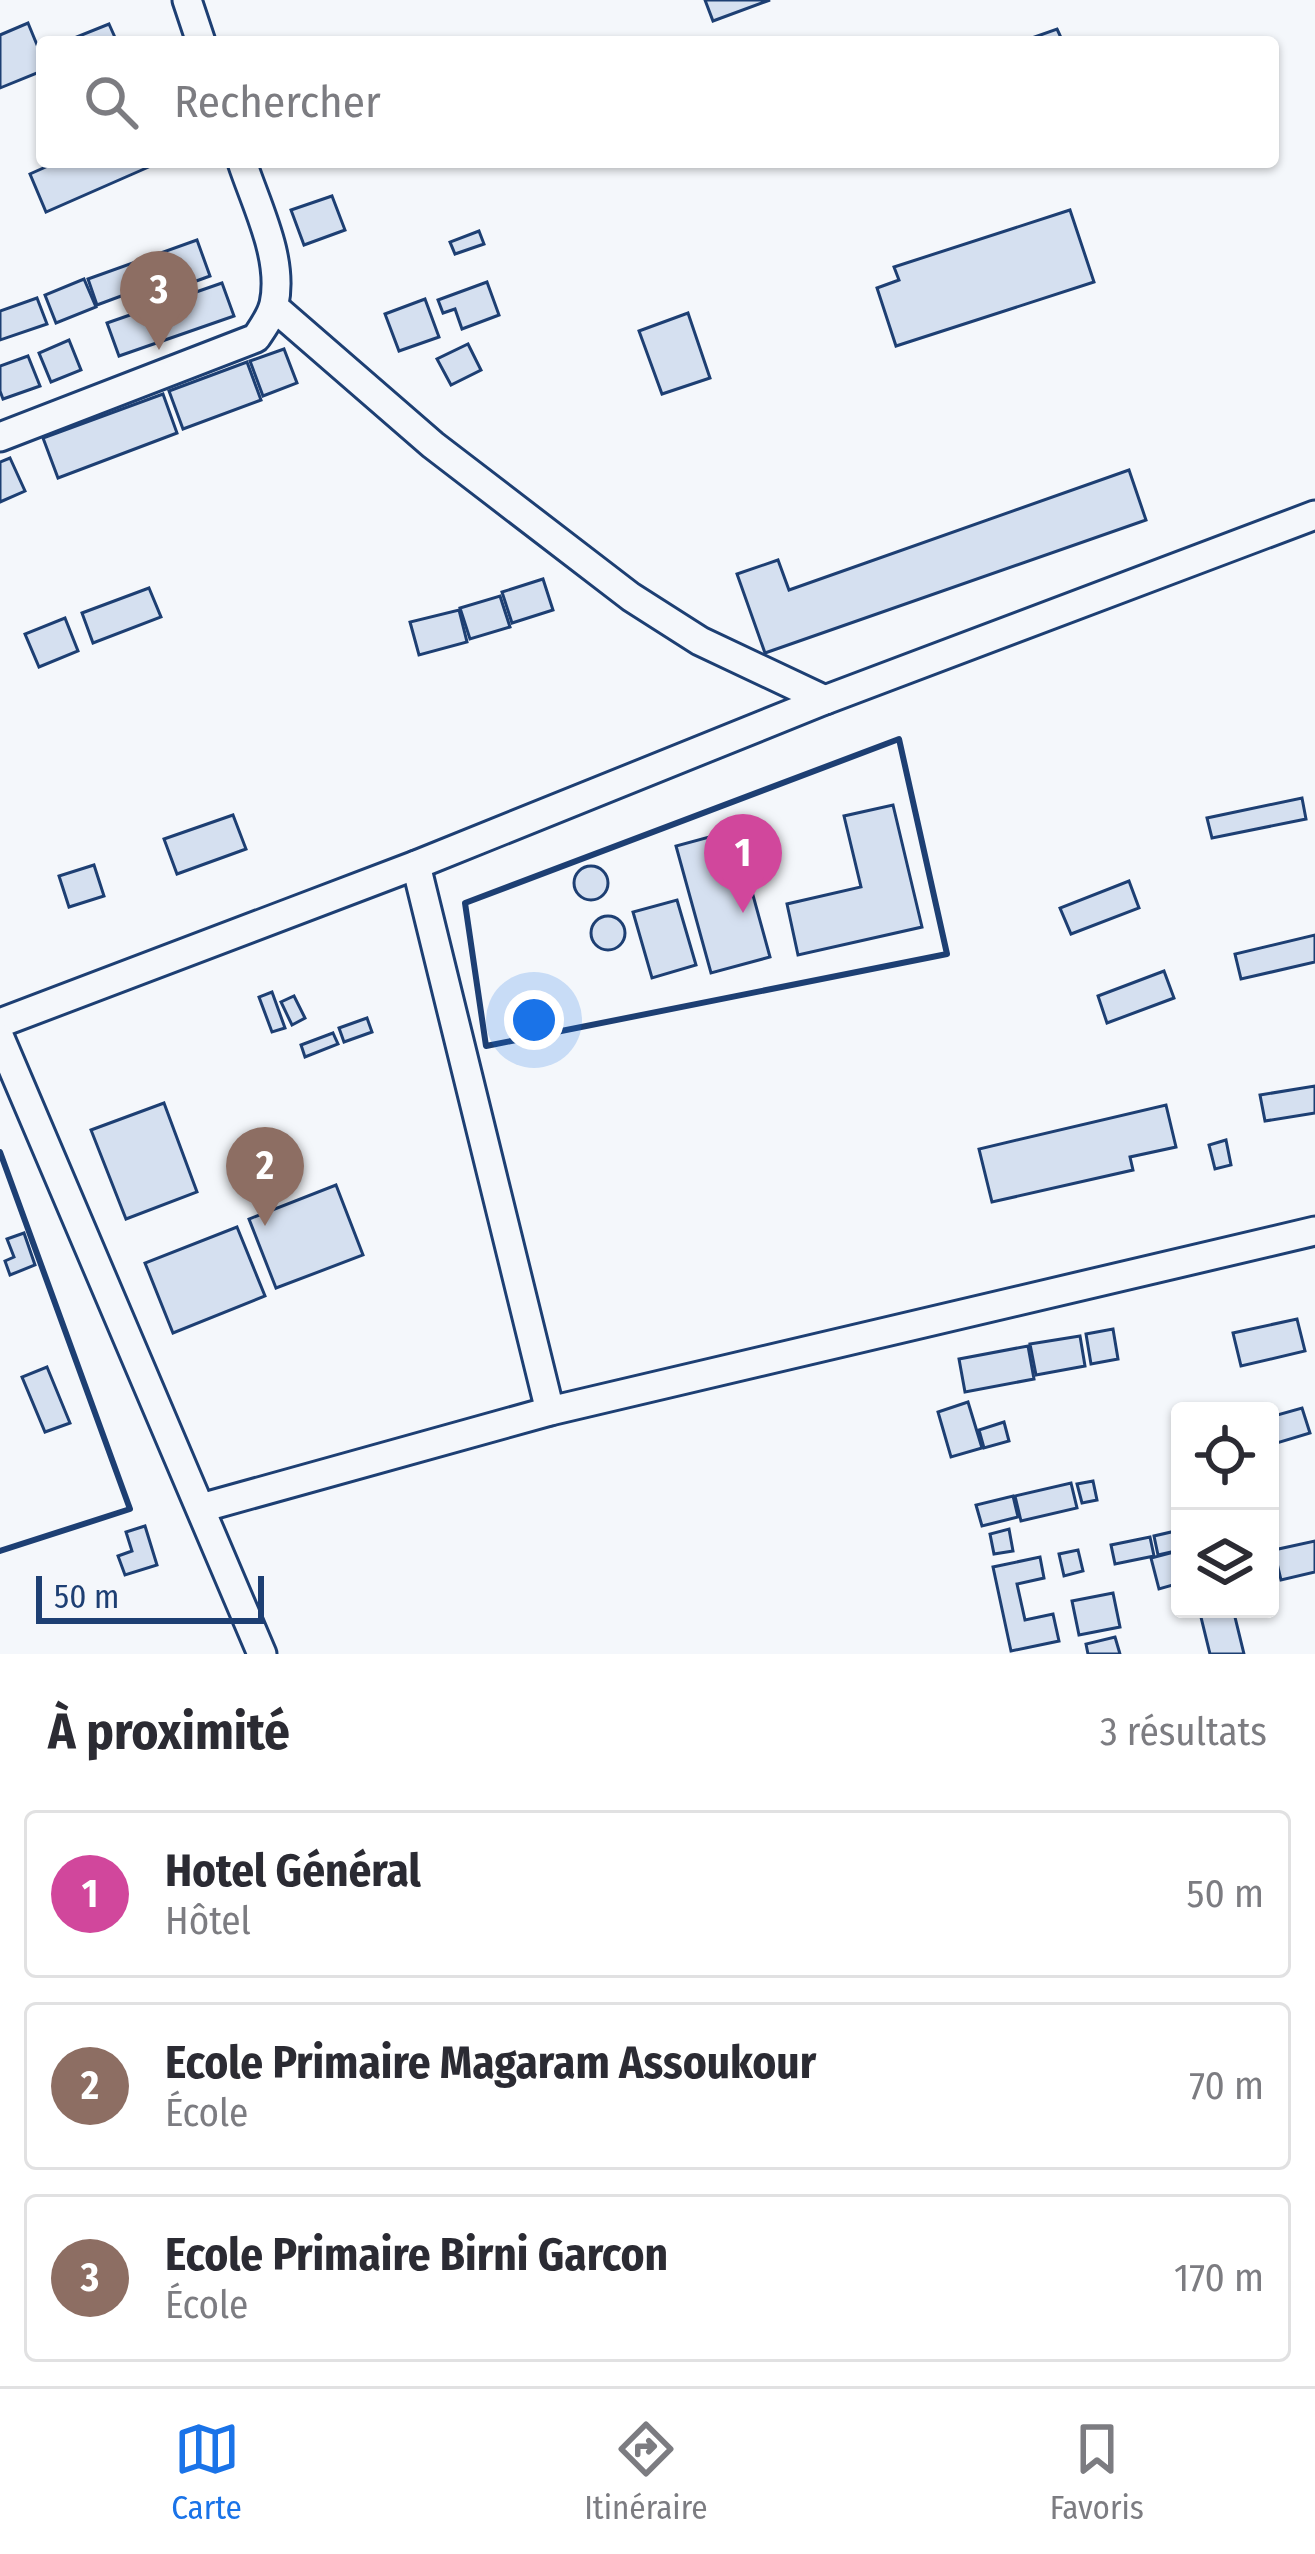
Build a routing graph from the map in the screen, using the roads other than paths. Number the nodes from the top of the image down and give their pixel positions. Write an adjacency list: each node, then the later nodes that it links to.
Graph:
1 (187, 0): 2 (street)
2 (199, 36)
3 (244, 168): 4 (street)
4 (274, 307): 5 (street); 7 (street)
5 (0, 436)
6 (1315, 515): 7 (street)
7 (825, 700): 8 (street)
8 (416, 865): 9 (street); 12 (street)
9 (0, 1023)
10 (0, 1038): 13 (street)
11 (1315, 1231): 12 (street)
12 (550, 1411): 13 (street)
13 (201, 1508): 14 (street)
14 (262, 1654)

